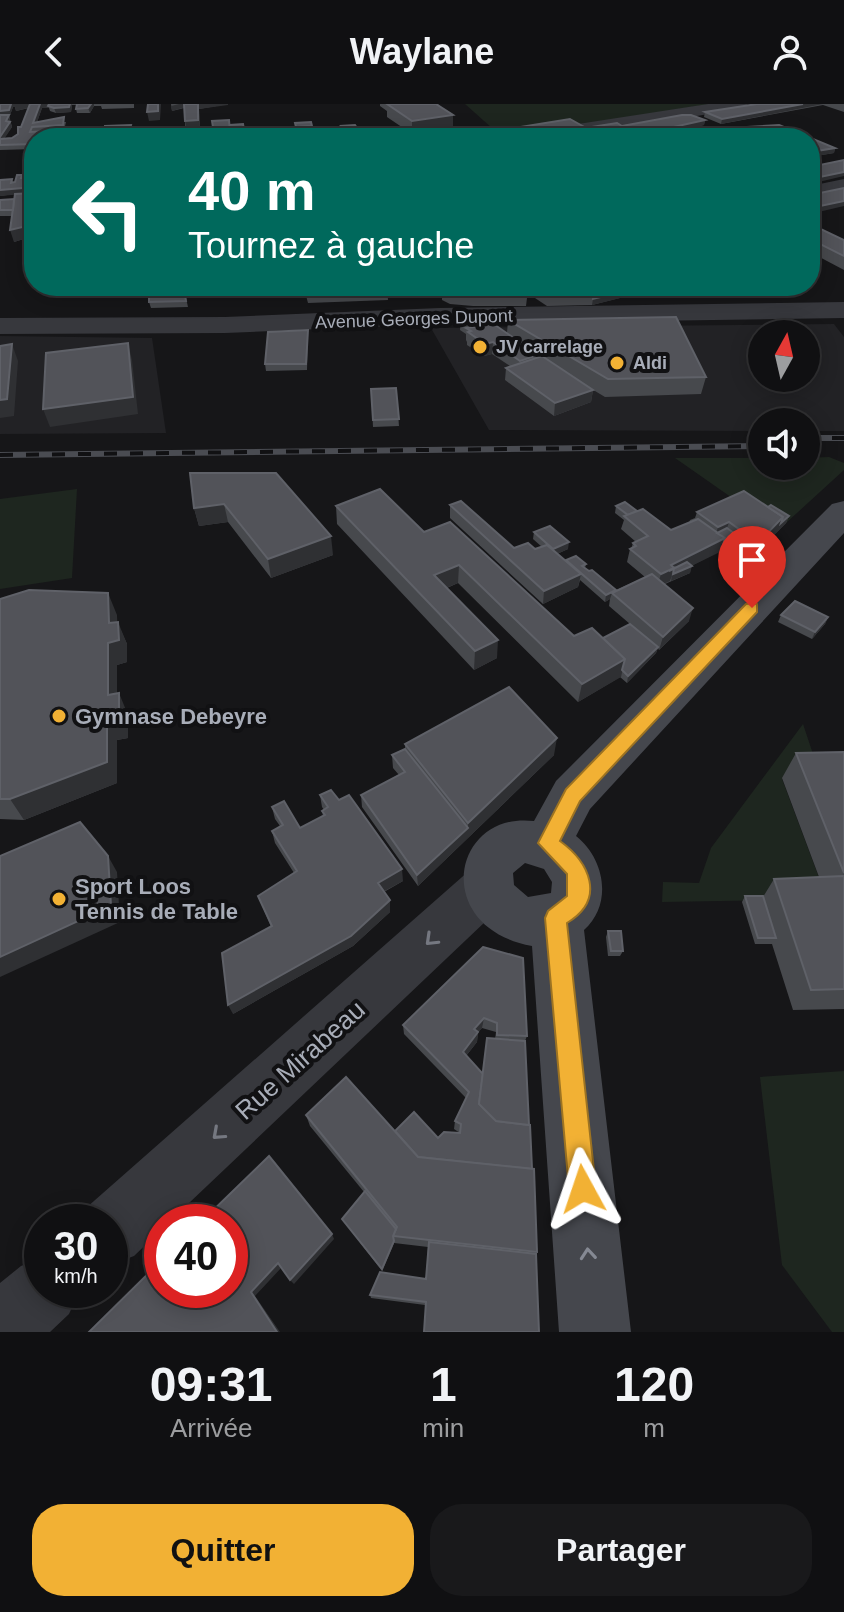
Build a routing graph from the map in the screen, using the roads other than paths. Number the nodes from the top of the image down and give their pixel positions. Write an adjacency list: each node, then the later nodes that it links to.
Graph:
1 (740, 104): 2 (street)
2 (589, 128)
3 (844, 185): 4 (street)
4 (820, 190)
5 (820, 294): 6 (street)
6 (840, 310): 7 (street, Avenue Georges Dupont)
7 (0, 326)
8 (838, 527): 9 (street)
9 (548, 843): 10 (street); 11 (street)
10 (488, 886): 11 (street); 12 (street, Rue Mirabeau, one-way to 12)
11 (556, 918): 15 (street, one-way to 11)
12 (128, 1216)
13 (25, 1308): 14 (street)
14 (0, 1330)
15 (595, 1332)

